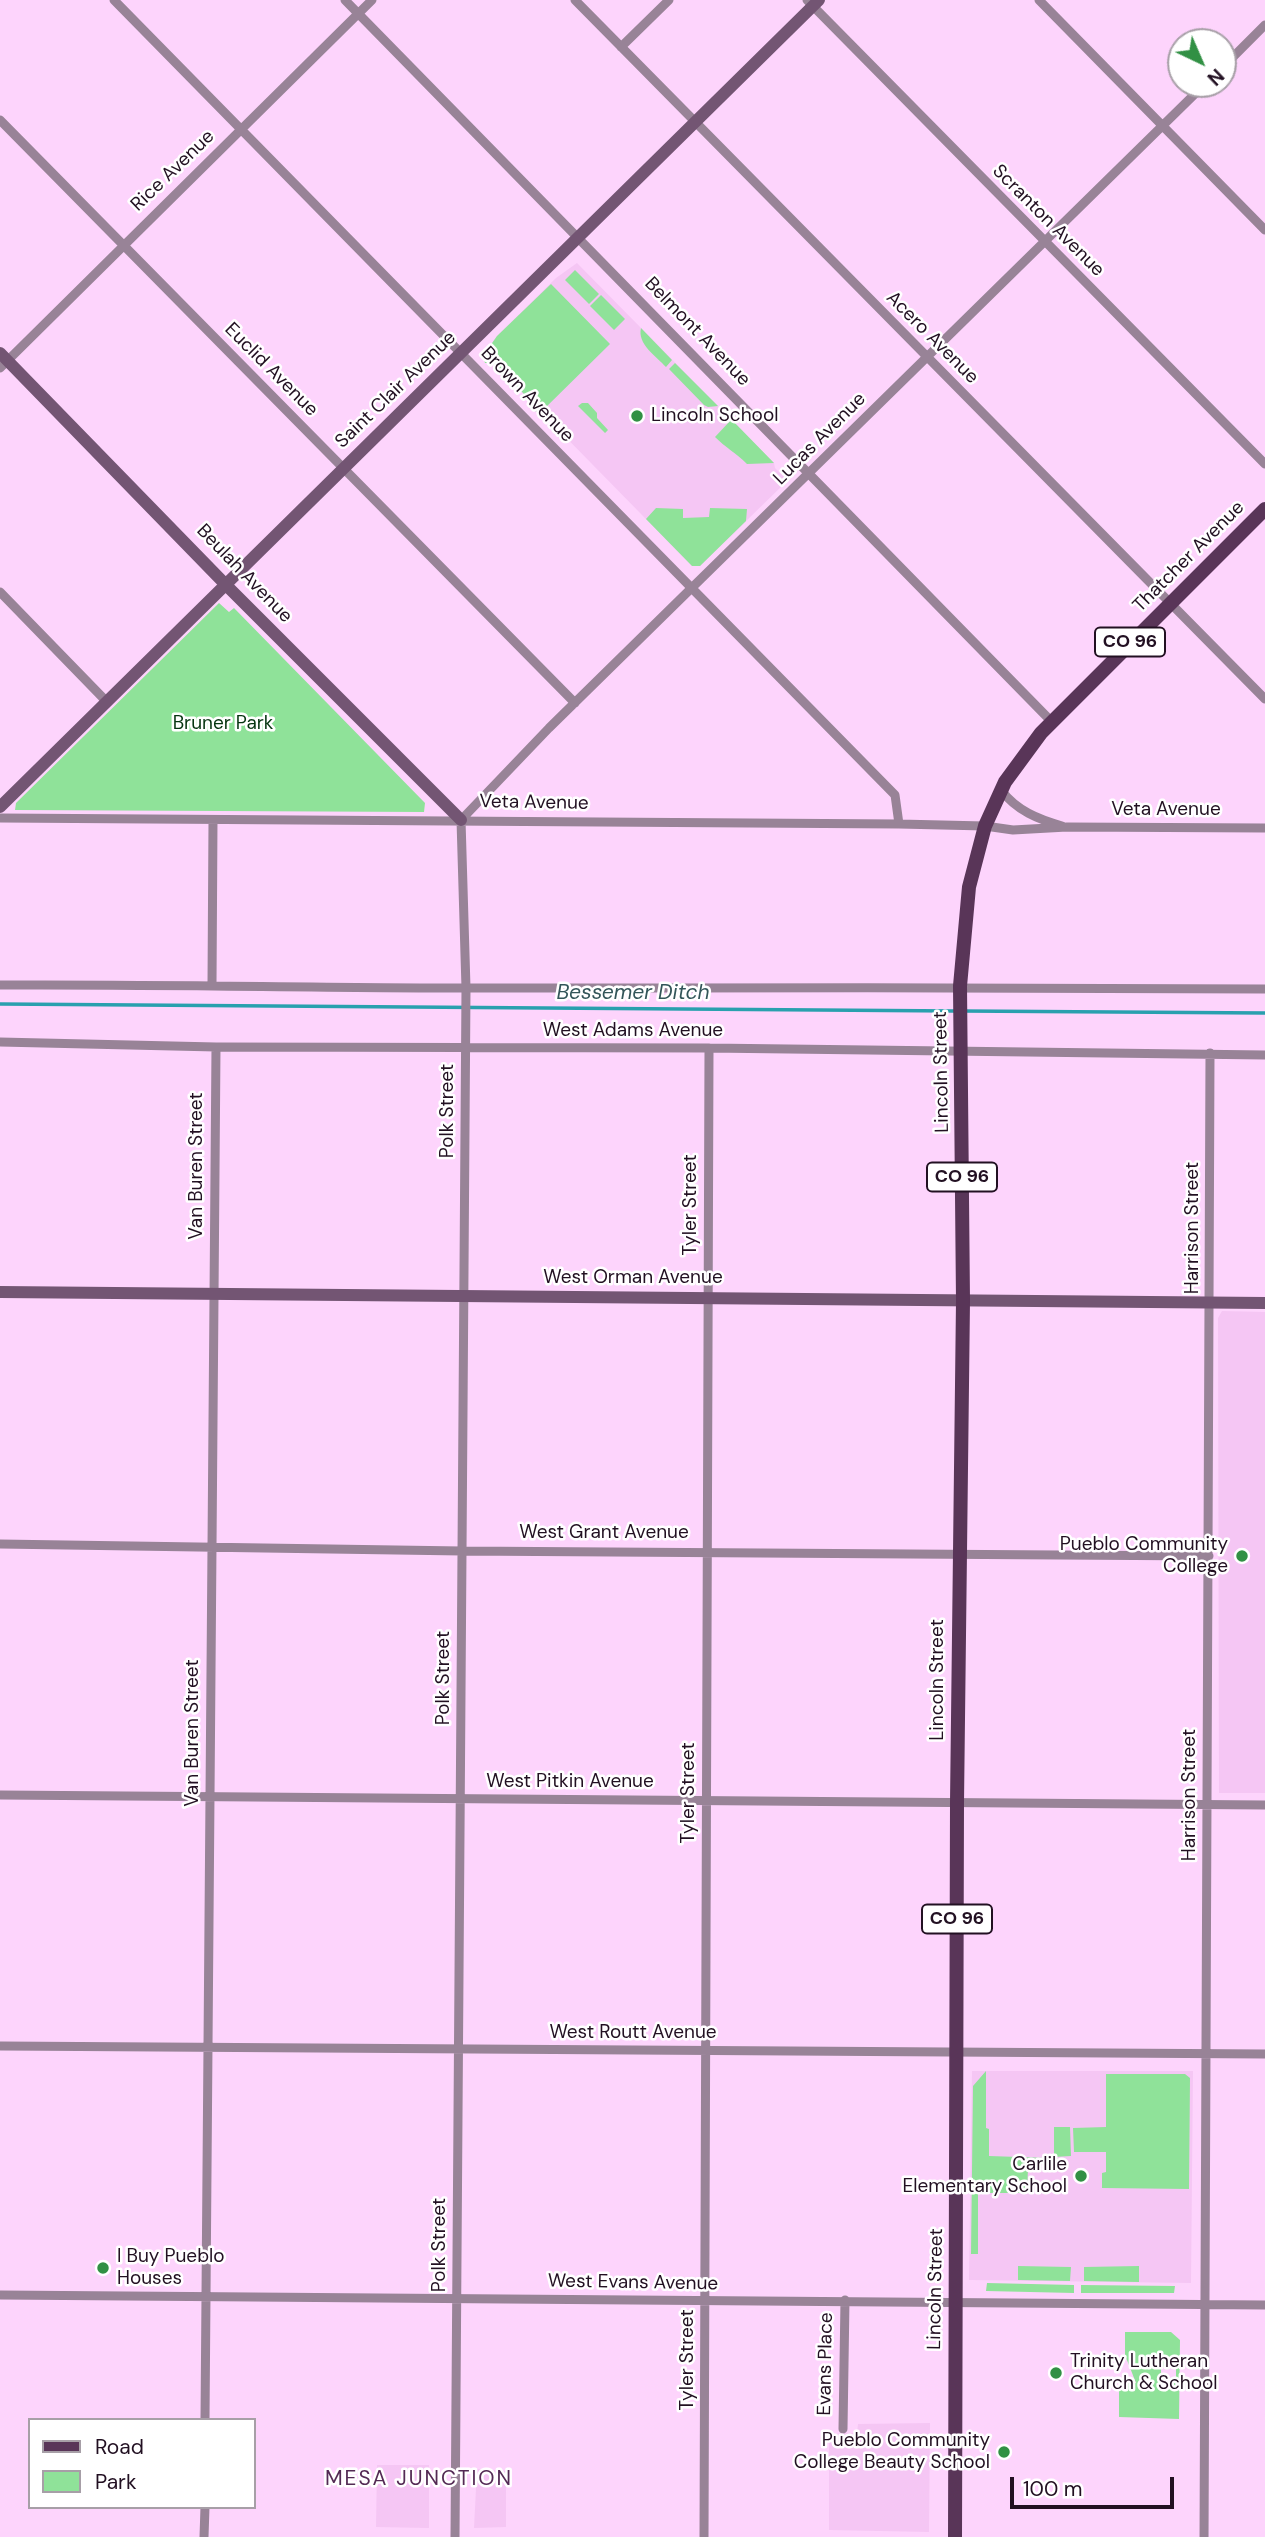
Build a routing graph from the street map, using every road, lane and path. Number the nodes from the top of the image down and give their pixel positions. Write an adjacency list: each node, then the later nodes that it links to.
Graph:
1 (114, 0): 16 (street, Brown Avenue)
2 (345, 0): 8 (street, Belmont Avenue)
3 (372, 0): 8 (street, Rice Avenue)
4 (575, 0): 10 (street, Acero Avenue)
5 (669, 0): 10 (street)
6 (1039, 0): 15 (street)
7 (813, 2): 14 (street, Saint Clair Avenue); 19 (street, Scranton Avenue)
8 (358, 14): 16 (street, Rice Avenue); 18 (street, Belmont Avenue)
9 (1265, 25): 11 (street)
10 (621, 47): 14 (street, Acero Avenue)
11 (1237, 53)
12 (1191, 98): 15 (street, Lucas Avenue)
13 (0, 120): 20 (street, Euclid Avenue)
14 (695, 121): 18 (street, Saint Clair Avenue); 22 (street, Acero Avenue)
15 (1162, 126): 17 (street); 19 (street, Lucas Avenue)
16 (242, 129): 20 (street, Rice Avenue); 21 (street, Brown Avenue)
17 (1265, 230)
18 (578, 236): 21 (street, Saint Clair Avenue); 26 (street, Belmont Avenue)
19 (1044, 243): 22 (street, Lucas Avenue); 24 (street, Scranton Avenue)
20 (123, 244): 23 (street, Rice Avenue); 25 (street, Euclid Avenue)
21 (461, 353): 25 (street, Saint Clair Avenue); 29 (street, Brown Avenue)
22 (927, 358): 26 (street, Lucas Avenue); 31 (street, Acero Avenue)
23 (3, 360): 28 (street, Beulah Avenue)
24 (1265, 464)
25 (343, 468): 28 (street, Saint Clair Avenue); 34 (street, Euclid Avenue)
26 (810, 474): 29 (street, Lucas Avenue); 35 (street, Belmont Avenue)
27 (1265, 509): 31 (main road, Thatcher Avenue / CO 96)
28 (226, 585): 33 (street, Saint Clair Avenue); 40 (street, Beulah Avenue)
29 (693, 588): 34 (street, Lucas Avenue); 41 (street, Brown Avenue)
30 (0, 592): 33 (street)
31 (1170, 603): 32 (street, Acero Avenue); 35 (main road, Thatcher Avenue / CO 96)
32 (1265, 699)
33 (107, 702): 37 (street, Saint Clair Avenue)
34 (576, 703): 40 (street, Lucas Avenue)
35 (1051, 720): 36 (main road, Thatcher Avenue / CO 96)
36 (1001, 790): 42 (main road, Thatcher Avenue / CO 96); 43 (street, Veta Avenue)
37 (0, 807)
38 (0, 818): 39 (street, Veta Avenue)
39 (213, 820): 40 (street, Veta Avenue); 45 (street)
40 (461, 820): 41 (street, Veta Avenue); 47 (street, Polk Street)
41 (899, 824): 42 (street, Veta Avenue)
42 (985, 826): 43 (street, Veta Avenue); 49 (main road, Lincoln Street / CO 96)
43 (1067, 827): 44 (street, Veta Avenue)
44 (1265, 828)
45 (212, 984): 46 (street); 47 (street)
46 (0, 985)
47 (466, 988): 49 (street); 53 (street, Polk Street)
48 (1265, 989): 49 (street)
49 (960, 994): 51 (main road, Lincoln Street / CO 96)
50 (0, 1042): 52 (street, West Adams Avenue)
51 (962, 1045): 54 (street, West Adams Avenue); 55 (street, West Adams Avenue); 61 (main road, Lincoln Street / CO 96)
52 (216, 1047): 53 (street, West Adams Avenue); 58 (street, Van Buren Street)
53 (466, 1048): 54 (street, West Adams Avenue); 59 (street, Polk Street)
54 (709, 1048): 60 (street, Tyler Street)
55 (1210, 1053): 56 (street, West Adams Avenue); 62 (street, Harrison Street)
56 (1265, 1055)
57 (0, 1292): 58 (street, West Orman Avenue)
58 (214, 1294): 59 (street, West Orman Avenue); 65 (street, Van Buren Street)
59 (464, 1297): 60 (street, West Orman Avenue); 66 (street, Polk Street)
60 (708, 1297): 61 (street, West Orman Avenue); 67 (street, Tyler Street)
61 (963, 1301): 62 (street, West Orman Avenue); 68 (main road, Lincoln Street / CO 96)
62 (1210, 1303): 63 (street, West Orman Avenue); 69 (street, Harrison Street)
63 (1265, 1304)
64 (0, 1544): 65 (street, West Grant Avenue)
65 (212, 1548): 66 (street, West Grant Avenue); 71 (street, Van Buren Street)
66 (462, 1551): 67 (street, West Grant Avenue); 72 (street, Polk Street)
67 (708, 1551): 68 (street, West Grant Avenue); 73 (street, Tyler Street)
68 (959, 1555): 69 (street, West Grant Avenue); 74 (main road, Lincoln Street / CO 96)
69 (1209, 1556): 75 (street, Harrison Street)
70 (0, 1795): 71 (street, West Pitkin Avenue)
71 (210, 1796): 72 (street, West Pitkin Avenue); 78 (street, Van Buren Street)
72 (460, 1798): 73 (street, West Pitkin Avenue); 79 (street, Polk Street)
73 (707, 1801): 74 (street, West Pitkin Avenue); 80 (street, Tyler Street)
74 (957, 1802): 75 (street, West Pitkin Avenue); 81 (main road, Lincoln Street / CO 96)
75 (1208, 1804): 76 (street, West Pitkin Avenue); 82 (street, Harrison Street)
76 (1265, 1805)
77 (0, 2046): 78 (street, West Routt Avenue)
78 (208, 2049): 79 (street, West Routt Avenue); 85 (street, Van Buren Street)
79 (459, 2049): 80 (street, West Routt Avenue); 86 (street, Polk Street)
80 (706, 2051): 81 (street, West Routt Avenue); 89 (street, Tyler Street)
81 (958, 2052): 82 (street, West Routt Avenue); 88 (main road, Lincoln Street / CO 96)
82 (1206, 2053): 83 (street, West Routt Avenue); 90 (street, Harrison Street)
83 (1265, 2054)
84 (0, 2295): 85 (street, West Evans Avenue)
85 (206, 2296): 86 (street, West Evans Avenue); 92 (street, Van Buren Street)
86 (457, 2298): 89 (street, West Evans Avenue); 96 (street, Polk Street)
87 (845, 2301): 88 (street, West Evans Avenue); 89 (street, West Evans Avenue); 93 (street, Evans Place)
88 (955, 2301): 90 (street, West Evans Avenue); 98 (main road, Lincoln Street / CO 96)
89 (705, 2302): 97 (street, Tyler Street)
90 (1206, 2304): 91 (street, West Evans Avenue); 99 (street, Harrison Street)
91 (1265, 2305)
92 (205, 2418)
93 (843, 2429)
94 (205, 2509): 95 (street)
95 (204, 2537)
96 (455, 2537)
97 (705, 2537)
98 (955, 2537)
99 (1204, 2537)

